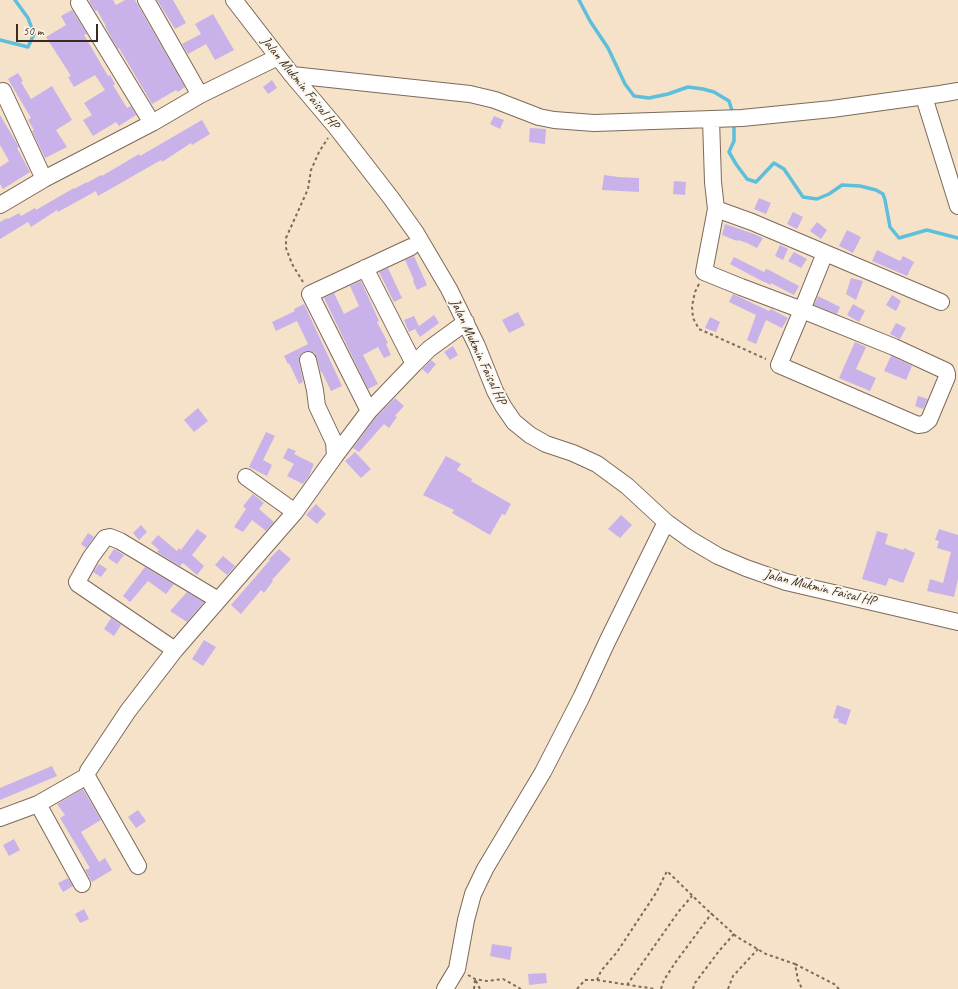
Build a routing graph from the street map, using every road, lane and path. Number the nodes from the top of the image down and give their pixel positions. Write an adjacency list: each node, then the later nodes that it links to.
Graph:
1 (146, 0): 8 (street)
2 (234, 0): 4 (street, Jalan Mukmin Faisal HP)
3 (79, 3): 11 (street)
4 (278, 57): 5 (street, Jalan Mukmin Faisal HP); 8 (street)
5 (292, 75): 10 (street); 12 (street, Jalan Mukmin Faisal HP)
6 (3, 91): 13 (street)
7 (958, 91): 9 (street)
8 (200, 95): 11 (street)
9 (924, 97): 10 (street); 15 (street)
10 (718, 119): 16 (street)
11 (152, 123): 13 (street)
12 (336, 127): 21 (path); 24 (street, Jalan Mukmin Faisal HP)
13 (44, 179): 14 (street)
14 (0, 205)
15 (958, 206)
16 (716, 209): 18 (street); 20 (street)
17 (411, 247): 19 (street)
18 (825, 253): 22 (street); 23 (street)
19 (365, 268): 21 (street); 26 (street)
20 (704, 272): 23 (street); 27 (path)
21 (310, 294): 28 (street)
22 (941, 302)
23 (802, 310): 27 (street); 27 (street)
24 (466, 322): 26 (street); 32 (street, Jalan Mukmin Faisal HP)
25 (308, 360): 29 (street)
26 (414, 364): 28 (street)
27 (779, 365)
28 (369, 411): 29 (street)
29 (335, 456): 31 (street)
30 (246, 477): 31 (street)
31 (295, 512): 33 (street)
32 (666, 522): 34 (street, Jalan Mukmin Faisal HP); 46 (street)
33 (218, 600): 35 (street); 35 (street)
34 (958, 622)
35 (175, 650): 36 (street)
36 (87, 776): 37 (street); 39 (street)
37 (38, 804): 38 (street); 40 (street)
38 (0, 818)
39 (138, 866)
40 (82, 884)
41 (692, 896): 42 (path); 48 (path); 49 (path)
42 (712, 913): 43 (path); 56 (path)
43 (734, 934): 44 (path); 57 (path)
44 (758, 949): 45 (path); 58 (path)
45 (795, 964): 59 (path); 60 (path)
46 (457, 969): 47 (path); 50 (street)
47 (475, 979): 51 (path); 52 (path); 53 (path)
48 (597, 980): 49 (path); 54 (path)
49 (627, 984): 55 (path)
50 (445, 989)
51 (474, 989)
52 (480, 989)
53 (521, 989)
54 (577, 989)
55 (655, 989)
56 (661, 989)
57 (693, 989)
58 (728, 989)
59 (802, 989)
60 (839, 989)

